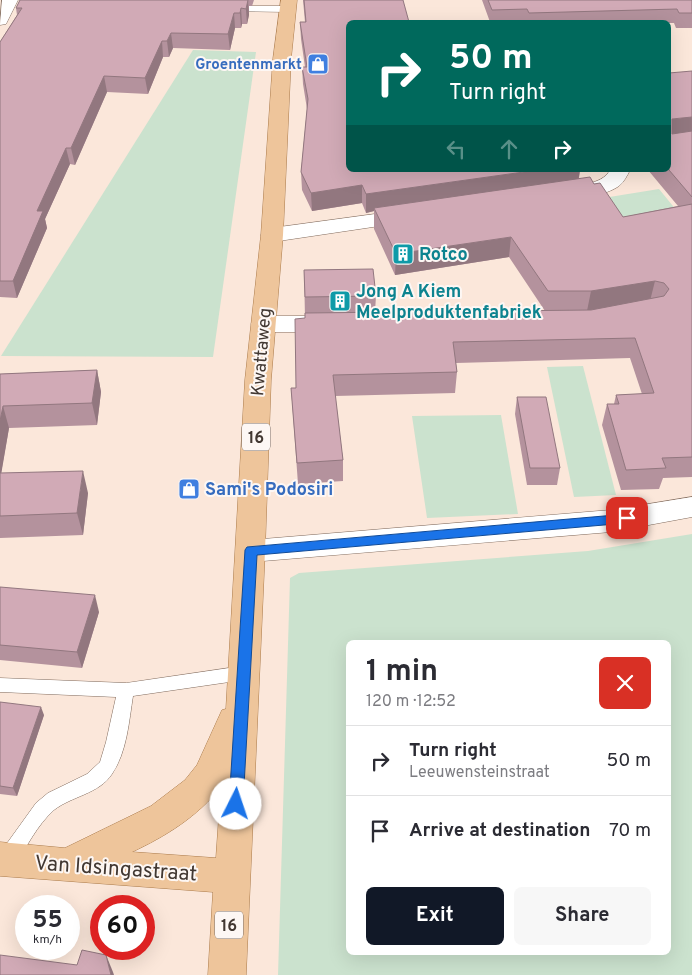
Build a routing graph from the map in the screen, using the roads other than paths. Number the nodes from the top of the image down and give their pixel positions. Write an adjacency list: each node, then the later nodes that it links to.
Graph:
1 (10, 0): 4 (street)
2 (288, 5): 3 (lane); 8 (main road, Kwattaweg / 16)
3 (218, 9)
4 (0, 20)
5 (619, 172): 6 (street)
6 (546, 195)
7 (429, 212): 8 (street)
8 (272, 235): 9 (main road, Kwattaweg / 16)
9 (263, 324): 10 (street); 12 (main road, Kwattaweg / 16)
10 (354, 324)
11 (692, 506): 12 (street)
12 (251, 550): 13 (main road, Kwattaweg / 16)
13 (243, 684): 15 (lane); 17 (main road); 18 (main road, Kwattaweg / 16)
14 (0, 685): 15 (lane)
15 (126, 690): 16 (lane)
16 (3, 859): 17 (main road, Van Idsingastraat)
17 (67, 865): 18 (main road, Van Idsingastraat)
18 (232, 876): 19 (main road, Kwattaweg / 16)
19 (226, 975)

